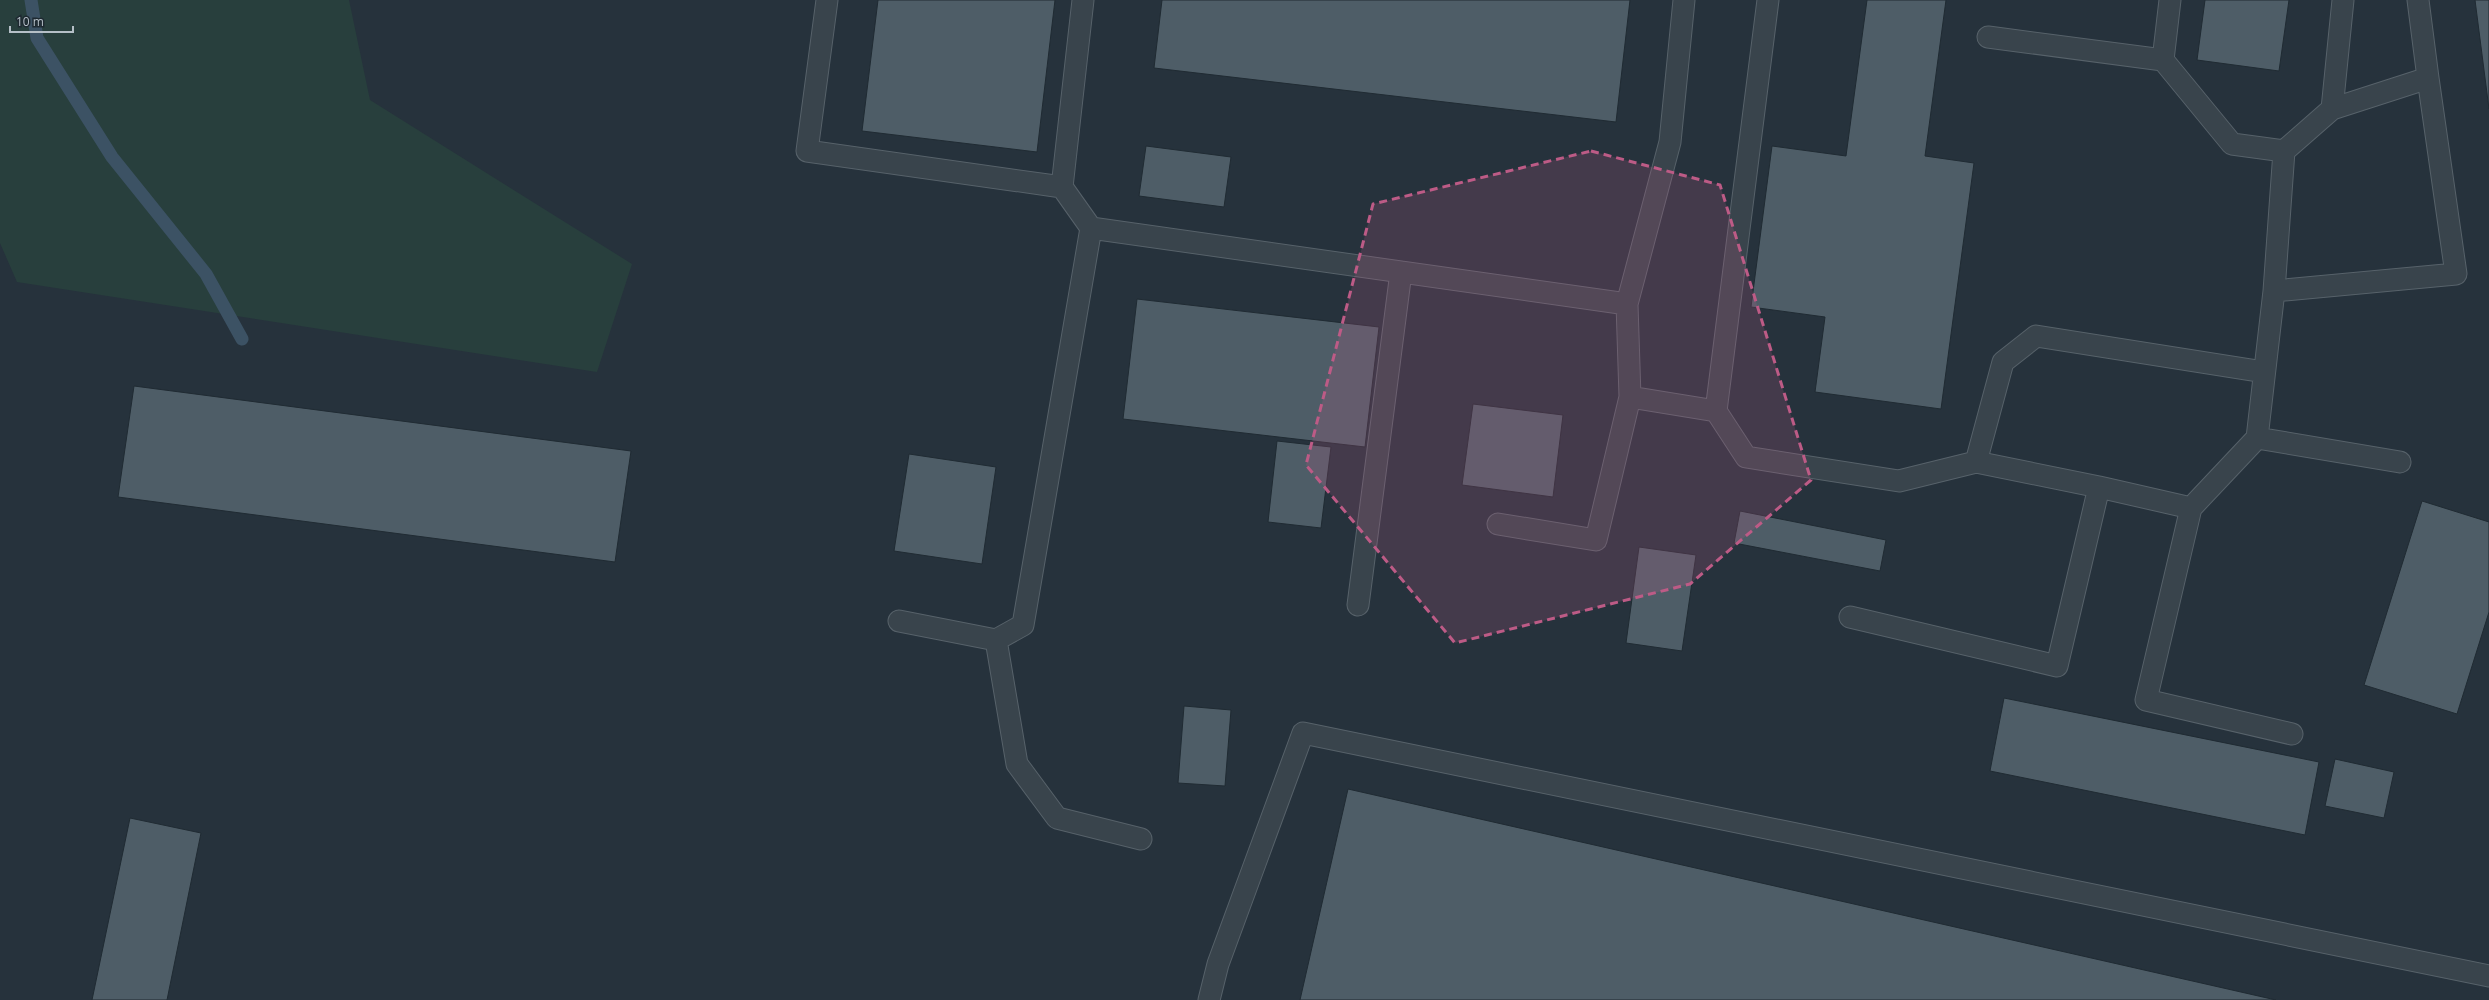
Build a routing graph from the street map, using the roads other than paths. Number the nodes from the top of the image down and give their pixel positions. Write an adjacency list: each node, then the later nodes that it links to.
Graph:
1 (827, 0): 13 (lane)
2 (1083, 0): 13 (lane)
3 (1684, 0): 17 (lane)
4 (1768, 0): 20 (lane)
5 (2170, 0): 9 (lane)
6 (2343, 0): 11 (lane)
7 (2418, 0): 10 (lane)
8 (1988, 37): 9 (lane)
9 (2163, 60): 12 (lane)
10 (2428, 78): 11 (lane); 16 (lane)
11 (2332, 109): 12 (lane)
12 (2284, 151): 16 (lane)
13 (1062, 188): 14 (lane)
14 (1091, 228): 15 (lane); 30 (lane)
15 (1401, 272): 17 (lane); 27 (lane)
16 (2274, 290): 18 (lane)
17 (1627, 304): 19 (lane)
18 (2264, 372): 21 (lane); 22 (lane)
19 (1630, 398): 20 (lane); 26 (lane)
20 (1716, 411): 22 (lane)
21 (2257, 438): 23 (lane); 25 (lane)
22 (1976, 462): 24 (lane)
23 (2400, 462)
24 (2099, 487): 25 (lane); 28 (lane)
25 (2191, 508): 31 (lane)
26 (1498, 524)
27 (1358, 605)
28 (1850, 617)
29 (899, 621): 30 (lane)
30 (996, 640): 32 (lane)
31 (2292, 734)
32 (1141, 839)
33 (2489, 976): 34 (lane)
34 (1209, 1000)

